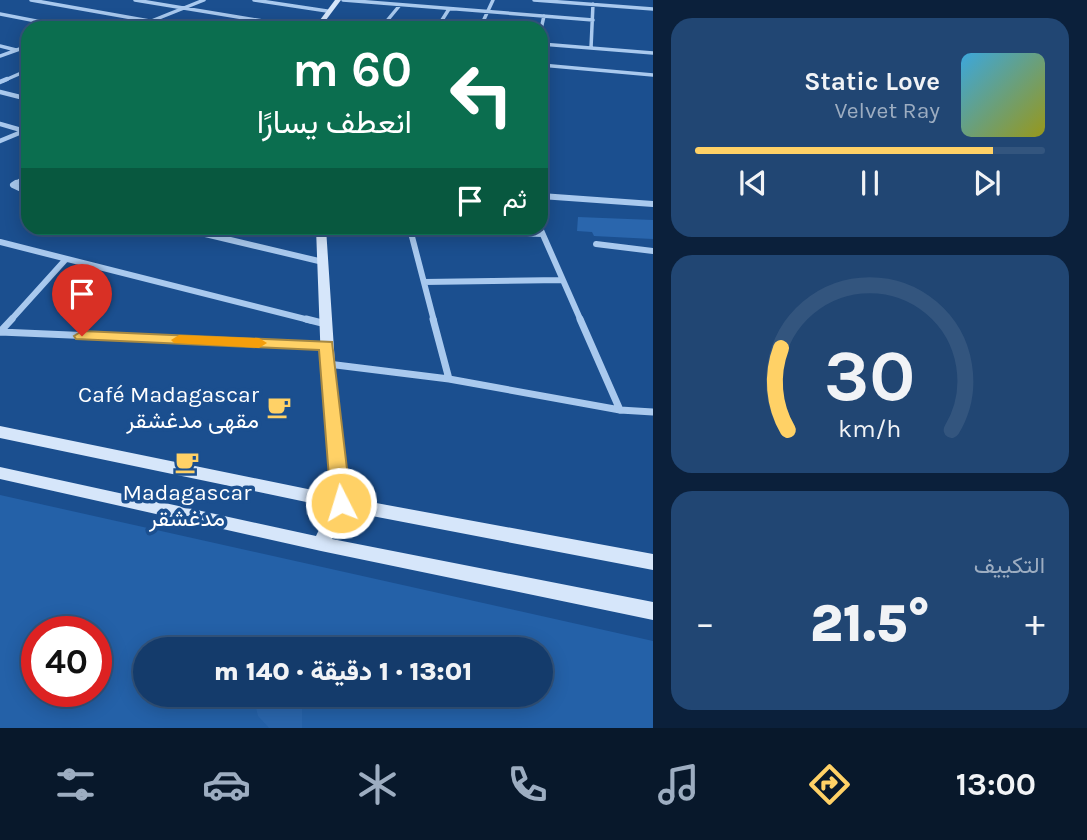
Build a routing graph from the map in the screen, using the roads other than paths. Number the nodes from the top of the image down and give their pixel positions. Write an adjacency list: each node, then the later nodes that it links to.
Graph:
1 (31, 0): 21 (street)
2 (135, 0): 12 (street)
3 (204, 0): 12 (street)
4 (254, 0): 15 (street)
5 (341, 0): 10 (street); 15 (main road)
6 (493, 0): 16 (street)
7 (534, 0): 9 (street)
8 (626, 0): 11 (street)
9 (593, 4): 11 (street); 19 (street)
10 (400, 5): 13 (street); 24 (street)
11 (627, 7): 14 (street)
12 (184, 8): 21 (street); 22 (street)
13 (449, 9): 16 (street); 25 (street)
14 (653, 9)
15 (327, 11): 23 (main road)
16 (487, 12): 18 (street); 26 (street)
17 (0, 14): 20 (street)
18 (544, 16): 19 (street); 27 (street)
19 (593, 20): 31 (street)
20 (36, 21)
21 (151, 21)
22 (263, 21)
23 (320, 21)
24 (387, 21)
25 (441, 21)
26 (483, 21)
27 (543, 21)
28 (548, 45): 31 (street)
29 (0, 46): 32 (street)
30 (21, 48): 32 (street)
31 (592, 48): 33 (street)
32 (16, 50): 34 (street)
33 (653, 53)
34 (0, 56)
35 (548, 66): 37 (street)
36 (21, 73): 38 (street)
37 (653, 75)
38 (0, 82)
39 (0, 92): 40 (street)
40 (21, 97)
41 (0, 124): 42 (street)
42 (21, 130)
43 (21, 134): 44 (street)
44 (0, 141)
45 (21, 180): 46 (street)
46 (21, 189)
47 (548, 196): 48 (street)
48 (653, 204)
49 (209, 235): 57 (street)
50 (321, 235): 57 (main road)
51 (412, 235): 59 (street)
52 (543, 235): 58 (street)
53 (0, 242): 56 (street)
54 (596, 244): 55 (street)
55 (653, 251)
56 (66, 259): 60 (street); 61 (street)
57 (323, 262): 60 (main road)
58 (562, 280): 59 (street); 65 (street)
59 (424, 282): 64 (street)
60 (326, 324): 62 (main road)
61 (0, 332): 62 (street)
62 (327, 346): 63 (main road)
63 (328, 364): 64 (street); 69 (main road)
64 (449, 379): 65 (street)
65 (620, 410): 66 (street)
66 (653, 412)
67 (0, 432): 69 (main road)
68 (0, 473): 70 (main road)
69 (341, 503): 70 (main road); 71 (main road)
70 (321, 544): 72 (main road)
71 (653, 562)
72 (653, 611)

